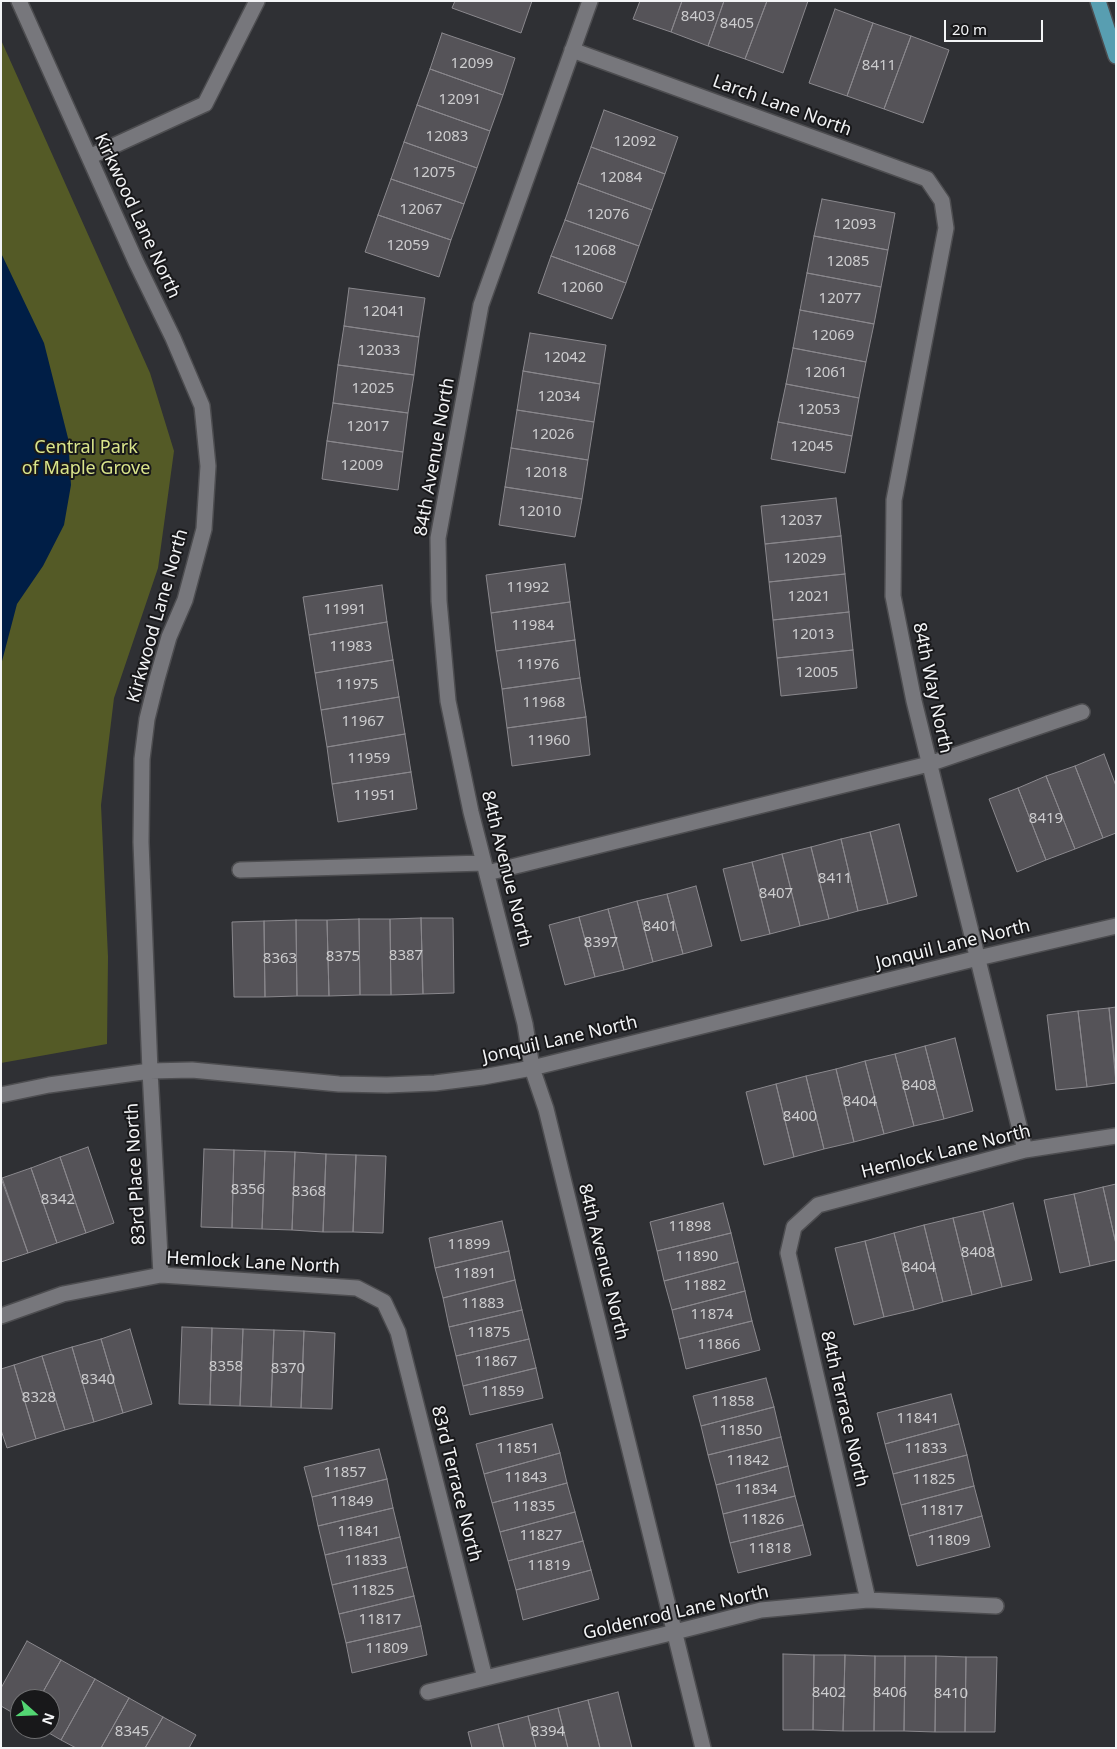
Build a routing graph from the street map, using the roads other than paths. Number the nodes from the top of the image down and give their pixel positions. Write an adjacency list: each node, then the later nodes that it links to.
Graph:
1 (19, 1): 7 (street, Kirkwood Lane North)
2 (257, 1): 7 (street)
3 (590, 1): 5 (street, 84th Avenue North)
4 (1098, 1): 6 (main road)
5 (572, 50): 8 (street, Larch Lane North); 11 (street, 84th Avenue North)
6 (1116, 56)
7 (89, 157): 16 (street, Kirkwood Lane North)
8 (946, 228): 10 (street, 84th Way North)
9 (1082, 712): 10 (street)
10 (929, 764): 11 (street); 14 (street, 84th Way North)
11 (485, 868): 12 (street); 15 (street, 84th Avenue North)
12 (240, 870)
13 (1116, 926): 14 (street, Jonquil Lane North)
14 (978, 958): 15 (street, Jonquil Lane North); 19 (street, 84th Way North)
15 (532, 1068): 16 (street, Jonquil Lane North); 26 (street, 84th Avenue North)
16 (150, 1071): 17 (street, Jonquil Lane North); 21 (street, 83rd Place North)
17 (1, 1095)
18 (1116, 1136): 19 (street, Hemlock Lane North)
19 (1025, 1150): 20 (street, Hemlock Lane North)
20 (794, 1227): 24 (street, 84th Terrace North)
21 (161, 1275): 22 (street, Hemlock Lane North); 23 (street, Hemlock Lane North)
22 (384, 1302): 27 (street, 83rd Terrace North)
23 (1, 1316)
24 (868, 1600): 25 (street, Goldenrod Lane North); 26 (street, Goldenrod Lane North)
25 (996, 1606)
26 (676, 1632): 27 (street, Goldenrod Lane North); 29 (street, 84th Avenue North)
27 (485, 1678): 28 (street, Goldenrod Lane North)
28 (428, 1692)
29 (703, 1748)

